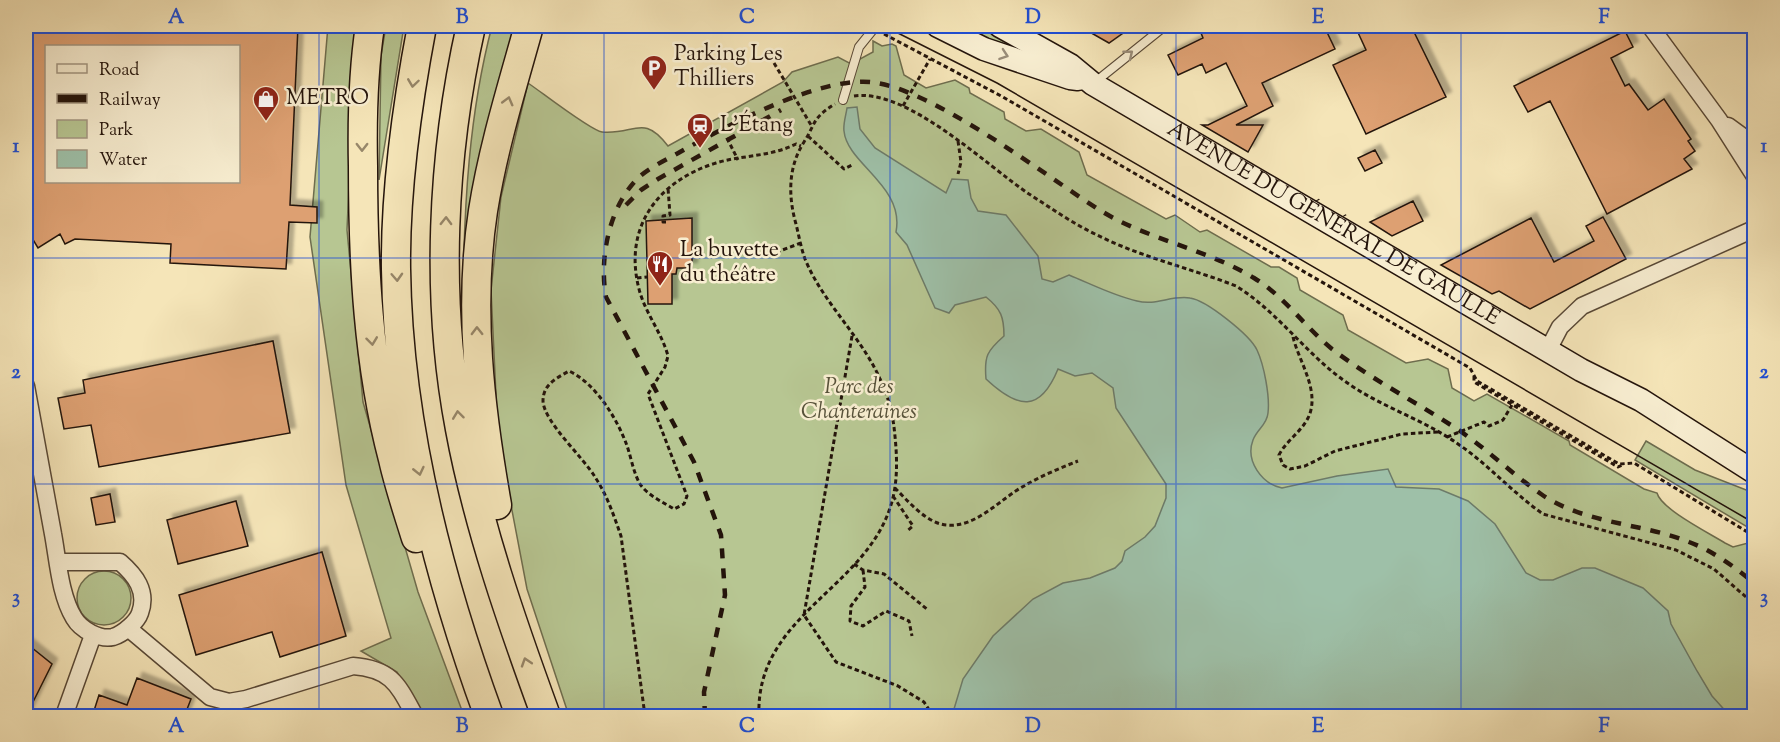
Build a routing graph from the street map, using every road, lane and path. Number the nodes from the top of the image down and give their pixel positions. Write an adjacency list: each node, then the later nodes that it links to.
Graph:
1 (370, 26): 57 (highway, one-way to 57)
2 (422, 26): 57 (highway, one-way to 57)
3 (471, 26): 47 (highway, one-way to 3)
4 (529, 26): 47 (highway, one-way to 4)
5 (876, 26): 14 (lane)
6 (938, 26): 13 (main road, AVENUE DU GÉNÉRAL DE GAULLE, one-way to 13)
7 (1000, 26): 13 (main road, AVENUE DU GÉNÉRAL DE GAULLE)
8 (1165, 26): 13 (lane, one-way to 8)
9 (1650, 26): 16 (street)
10 (883, 33): 11 (path)
11 (930, 59): 15 (path); 38 (path)
12 (774, 63): 17 (path)
13 (1089, 81): 36 (main road, AVENUE DU GÉNÉRAL DE GAULLE)
14 (843, 100): 15 (path); 17 (path)
15 (903, 106): 20 (path)
16 (1719, 120): 21 (street); 26 (street)
17 (811, 125): 18 (path)
18 (808, 136): 22 (path); 24 (path)
19 (727, 138): 23 (path)
20 (958, 140): 25 (path); 35 (path)
21 (1755, 144)
22 (801, 146): 23 (path); 30 (path)
23 (738, 160): 27 (path)
24 (854, 164)
25 (958, 174)
26 (1755, 175)
27 (668, 188): 28 (path); 33 (path)
28 (666, 222)
29 (1753, 226): 36 (street)
30 (801, 243): 31 (path); 34 (path)
31 (769, 255)
32 (647, 277): 33 (path)
33 (637, 278): 62 (path)
34 (852, 334): 43 (path); 53 (path)
35 (1293, 335): 39 (path); 39 (path)
36 (1548, 350): 42 (main road, AVENUE DU GÉNÉRAL DE GAULLE)
37 (26, 386): 48 (street)
38 (1513, 404): 40 (path); 46 (path)
39 (1440, 432): 40 (path)
40 (1447, 437): 51 (path)
41 (1078, 461): 43 (path)
42 (1755, 473)
43 (895, 488): 44 (path)
44 (893, 496): 45 (path); 49 (path)
45 (907, 531)
46 (1755, 536)
47 (491, 554): 61 (highway, one-way to 47)
48 (58, 562): 54 (street); 55 (street)
49 (854, 564): 50 (path); 53 (path)
50 (863, 570): 52 (path); 56 (path)
51 (1755, 604)
52 (928, 610)
53 (804, 615): 63 (path); 64 (path)
54 (128, 628): 55 (street); 59 (street)
55 (93, 635): 58 (street)
56 (912, 636)
57 (460, 637): 60 (highway)
58 (64, 717)
59 (415, 717)
60 (489, 717)
61 (546, 717)
62 (645, 717)
63 (759, 717)
64 (933, 717)

